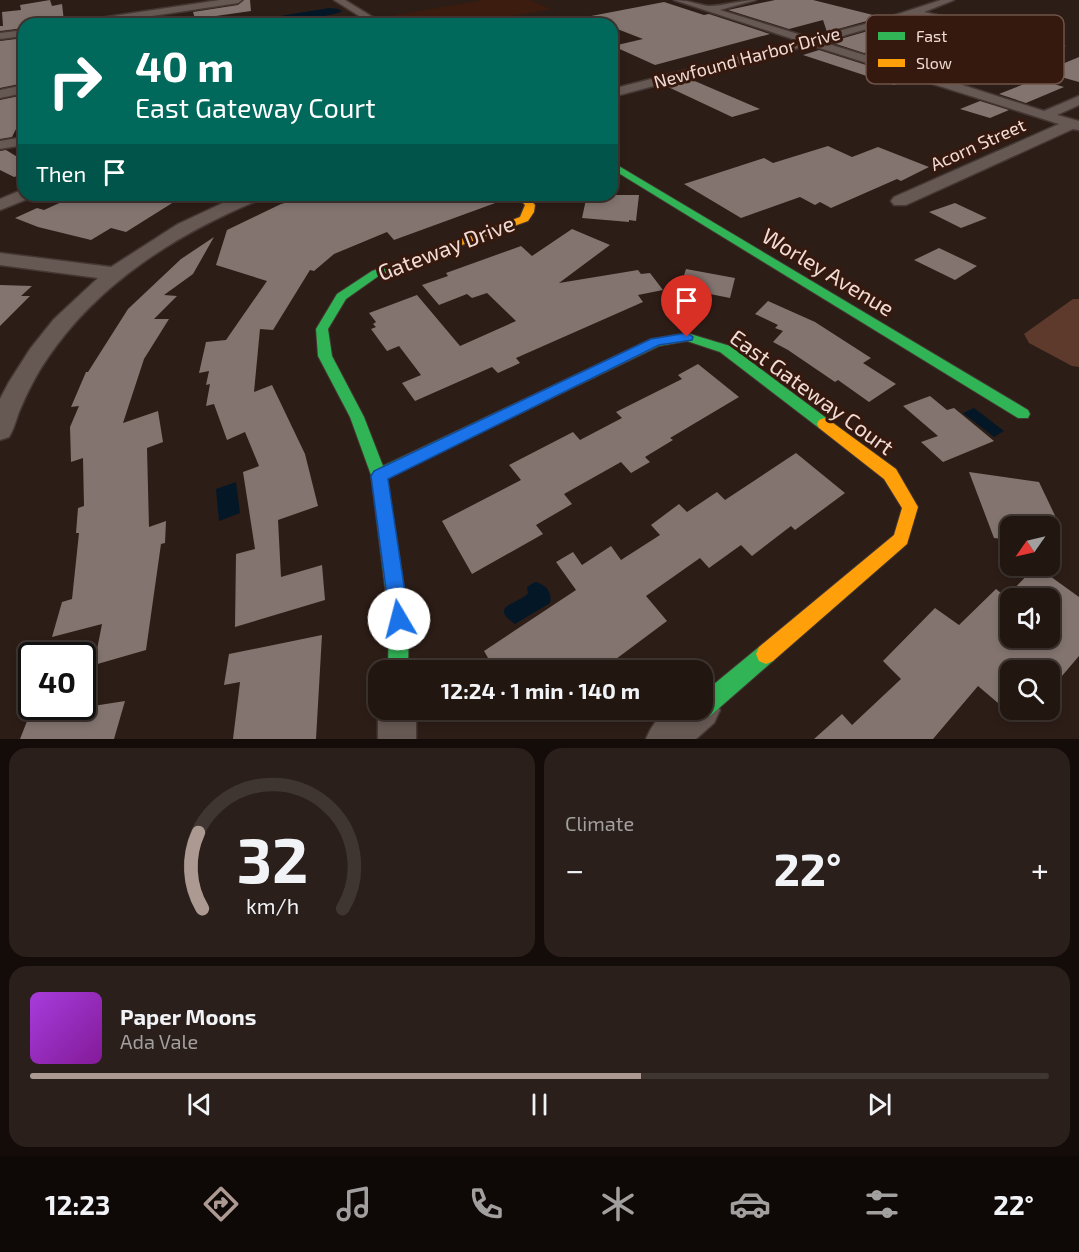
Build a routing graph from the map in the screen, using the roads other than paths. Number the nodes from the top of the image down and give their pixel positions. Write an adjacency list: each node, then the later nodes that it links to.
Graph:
1 (238, 0): 10 (street)
2 (339, 0): 11 (street)
3 (679, 0): 6 (street)
4 (751, 0): 6 (street)
5 (950, 0): 7 (street, Newfound Harbor Drive)
6 (709, 9): 15 (street)
7 (914, 12): 8 (street, Newfound Harbor Drive); 9 (street)
8 (903, 15)
9 (926, 15)
10 (120, 18)
11 (369, 18)
12 (866, 25): 15 (street, Newfound Harbor Drive)
13 (18, 34): 14 (street)
14 (0, 36)
15 (810, 41): 16 (street); 19 (street, Newfound Harbor Drive)
16 (866, 59)
17 (947, 84): 22 (street)
18 (18, 90): 20 (street)
19 (618, 91)
20 (0, 94)
21 (1079, 100): 22 (street, Acorn Street)
22 (1045, 115): 23 (street)
23 (1076, 124): 30 (street, Acorn Street)
24 (18, 142): 25 (street)
25 (0, 145)
26 (618, 169): 34 (street, Worley Avenue)
27 (18, 197): 31 (street)
28 (242, 201): 33 (street)
29 (526, 201): 36 (street, Gateway Drive)
30 (900, 201)
31 (0, 205)
32 (0, 259): 33 (street)
33 (116, 274): 35 (street)
34 (1023, 414)
35 (0, 430)
36 (379, 476): 37 (street, Gateway Drive); 38 (street, East Gateway Court)
37 (398, 660)
38 (713, 699)
39 (397, 720): 41 (street)
40 (688, 720): 42 (street)
41 (397, 739)
42 (666, 739)

